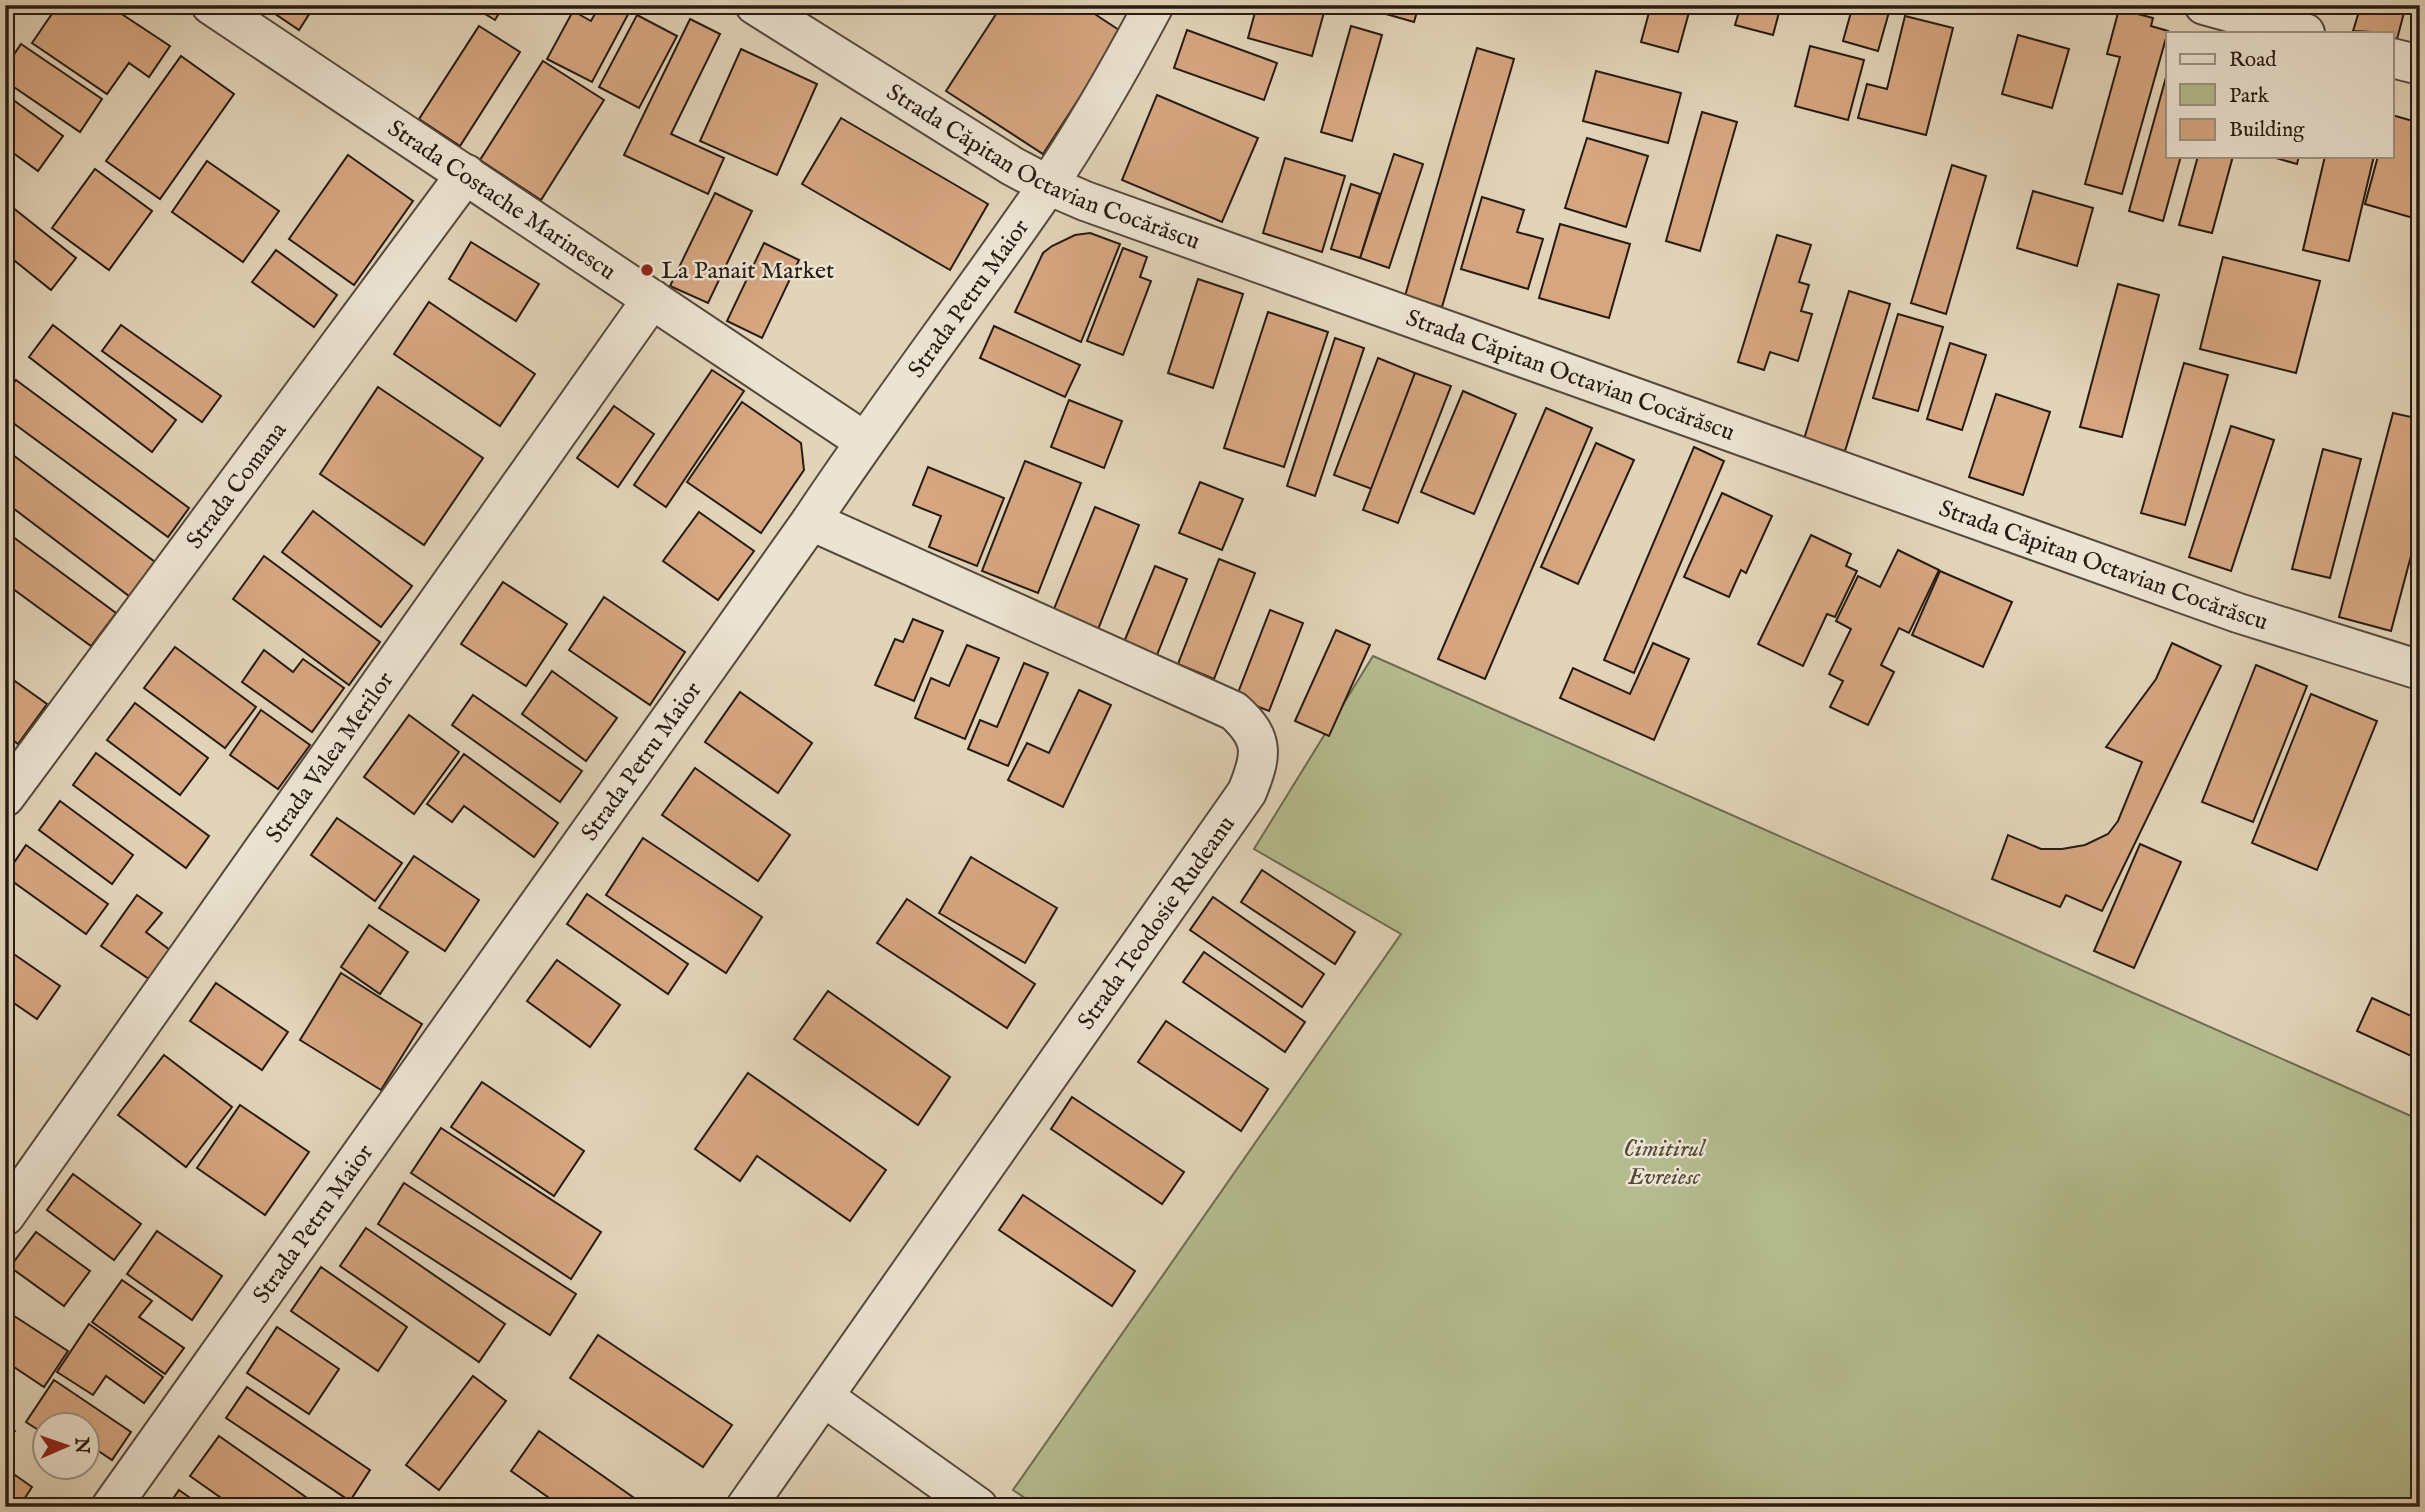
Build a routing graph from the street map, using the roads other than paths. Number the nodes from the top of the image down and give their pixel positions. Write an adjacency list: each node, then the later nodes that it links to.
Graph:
1 (211, 5): 8 (street, Strada Costache Marinescu)
2 (755, 5): 9 (street, Strada Căpitan Octavian Cocărăscu)
3 (1154, 5): 9 (street, Strada Petru Maior)
4 (2204, 5): 5 (street)
5 (2301, 32)
6 (2394, 58): 7 (street)
7 (2420, 65)
8 (466, 174): 10 (street, Strada Costache Marinescu); 14 (street, Strada Comana)
9 (1048, 185): 11 (street, Strada Petru Maior); 13 (street, Strada Căpitan Octavian Cocărăscu)
10 (652, 299): 11 (street, Strada Costache Marinescu); 15 (street, Strada Valea Merilor)
11 (864, 441): 12 (street, Strada Petru Maior)
12 (811, 521): 16 (street, Strada Teodosie Rudeanu); 17 (street, Strada Petru Maior)
13 (2420, 670)
14 (5, 797)
15 (5, 1216)
16 (824, 1397): 18 (street, Strada Teodosie Rudeanu); 19 (street)
17 (111, 1507)
18 (746, 1507)
19 (978, 1507)

